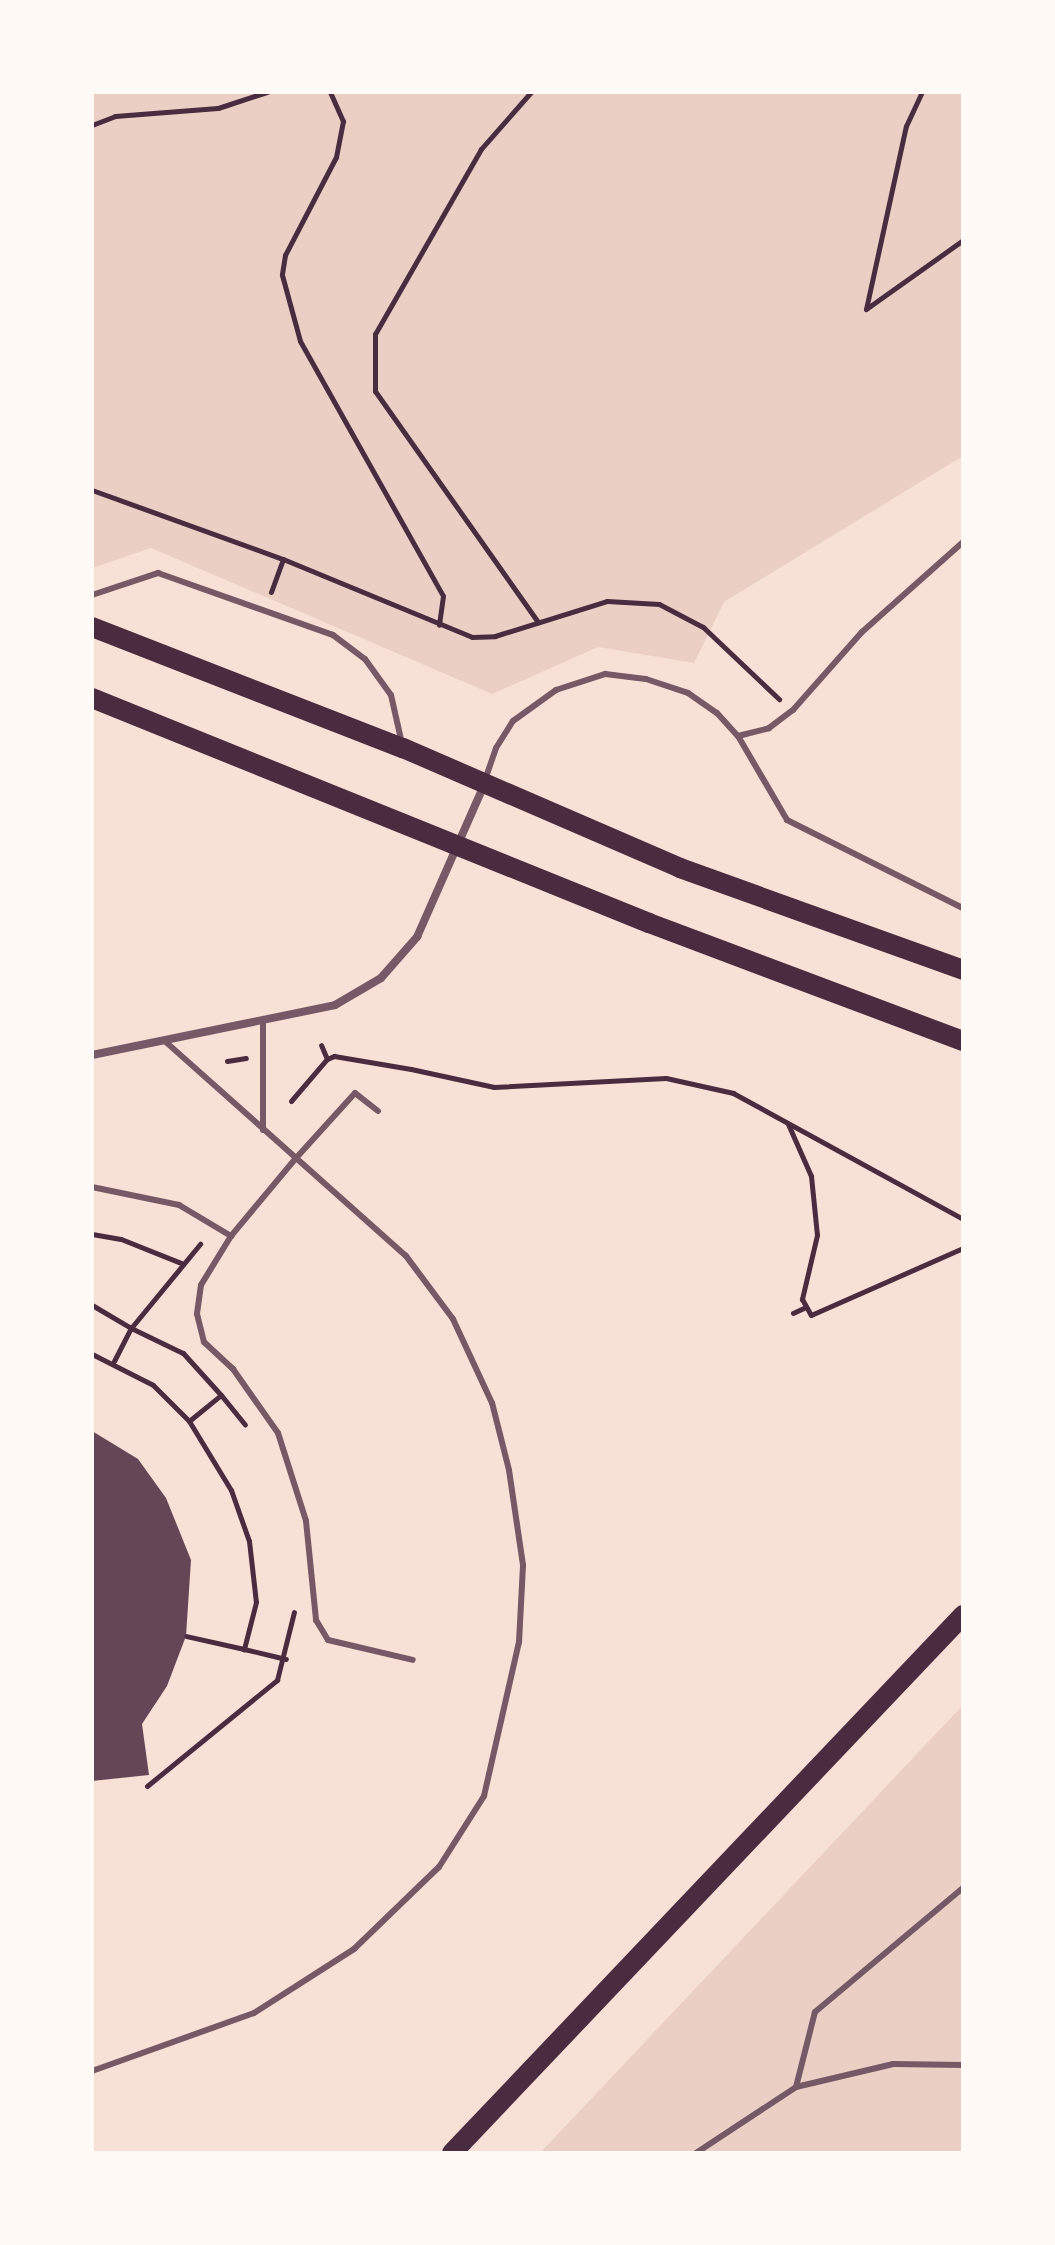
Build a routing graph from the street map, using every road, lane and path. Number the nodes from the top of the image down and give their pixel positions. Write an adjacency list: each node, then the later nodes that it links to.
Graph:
1 (267, 92): 5 (path)
2 (330, 92): 13 (path)
3 (531, 92): 12 (path)
4 (922, 92): 6 (path)
5 (92, 125)
6 (963, 240)
7 (92, 490): 9 (path)
8 (963, 542): 16 (lane)
9 (283, 559): 11 (path); 13 (path)
10 (92, 595): 11 (lane)
11 (265, 607): 18 (lane)
12 (538, 622): 13 (path); 16 (path)
13 (439, 625)
14 (92, 627): 18 (main road)
15 (92, 698): 20 (main road)
16 (793, 710): 17 (lane)
17 (738, 736): 19 (lane); 21 (lane)
18 (403, 748): 19 (main road)
19 (484, 784): 20 (street); 22 (main road)
20 (458, 844): 23 (street); 25 (main road)
21 (963, 908)
22 (963, 970)
23 (263, 1022): 24 (street); 34 (lane)
24 (165, 1041): 27 (street); 34 (lane)
25 (963, 1041)
26 (321, 1045): 29 (path)
27 (92, 1055)
28 (251, 1057): 30 (path)
29 (327, 1059): 31 (path); 33 (path)
30 (227, 1061)
31 (291, 1101)
32 (378, 1111): 35 (lane)
33 (788, 1124): 37 (path); 44 (path)
34 (263, 1130): 35 (lane)
35 (296, 1158): 39 (lane); 61 (lane)
36 (92, 1187): 39 (lane)
37 (963, 1219)
38 (92, 1234): 42 (path)
39 (231, 1236): 57 (lane)
40 (200, 1244): 42 (path)
41 (963, 1248): 44 (path)
42 (181, 1263): 46 (path)
43 (92, 1305): 46 (path)
44 (806, 1307): 45 (path)
45 (793, 1313)
46 (131, 1328): 48 (path); 49 (path)
47 (92, 1354): 48 (path)
48 (114, 1361): 50 (path)
49 (221, 1395): 50 (path); 51 (path)
50 (189, 1421): 55 (path)
51 (249, 1430)
52 (295, 1601): 56 (path)
53 (963, 1615): 63 (main road)
54 (186, 1636): 55 (path)
55 (244, 1649): 56 (path)
56 (286, 1659): 58 (path)
57 (413, 1660)
58 (147, 1786)
59 (963, 1888): 62 (lane)
60 (963, 2065): 62 (lane)
61 (92, 2071)
62 (796, 2087): 64 (lane)
63 (452, 2153)
64 (696, 2153)

